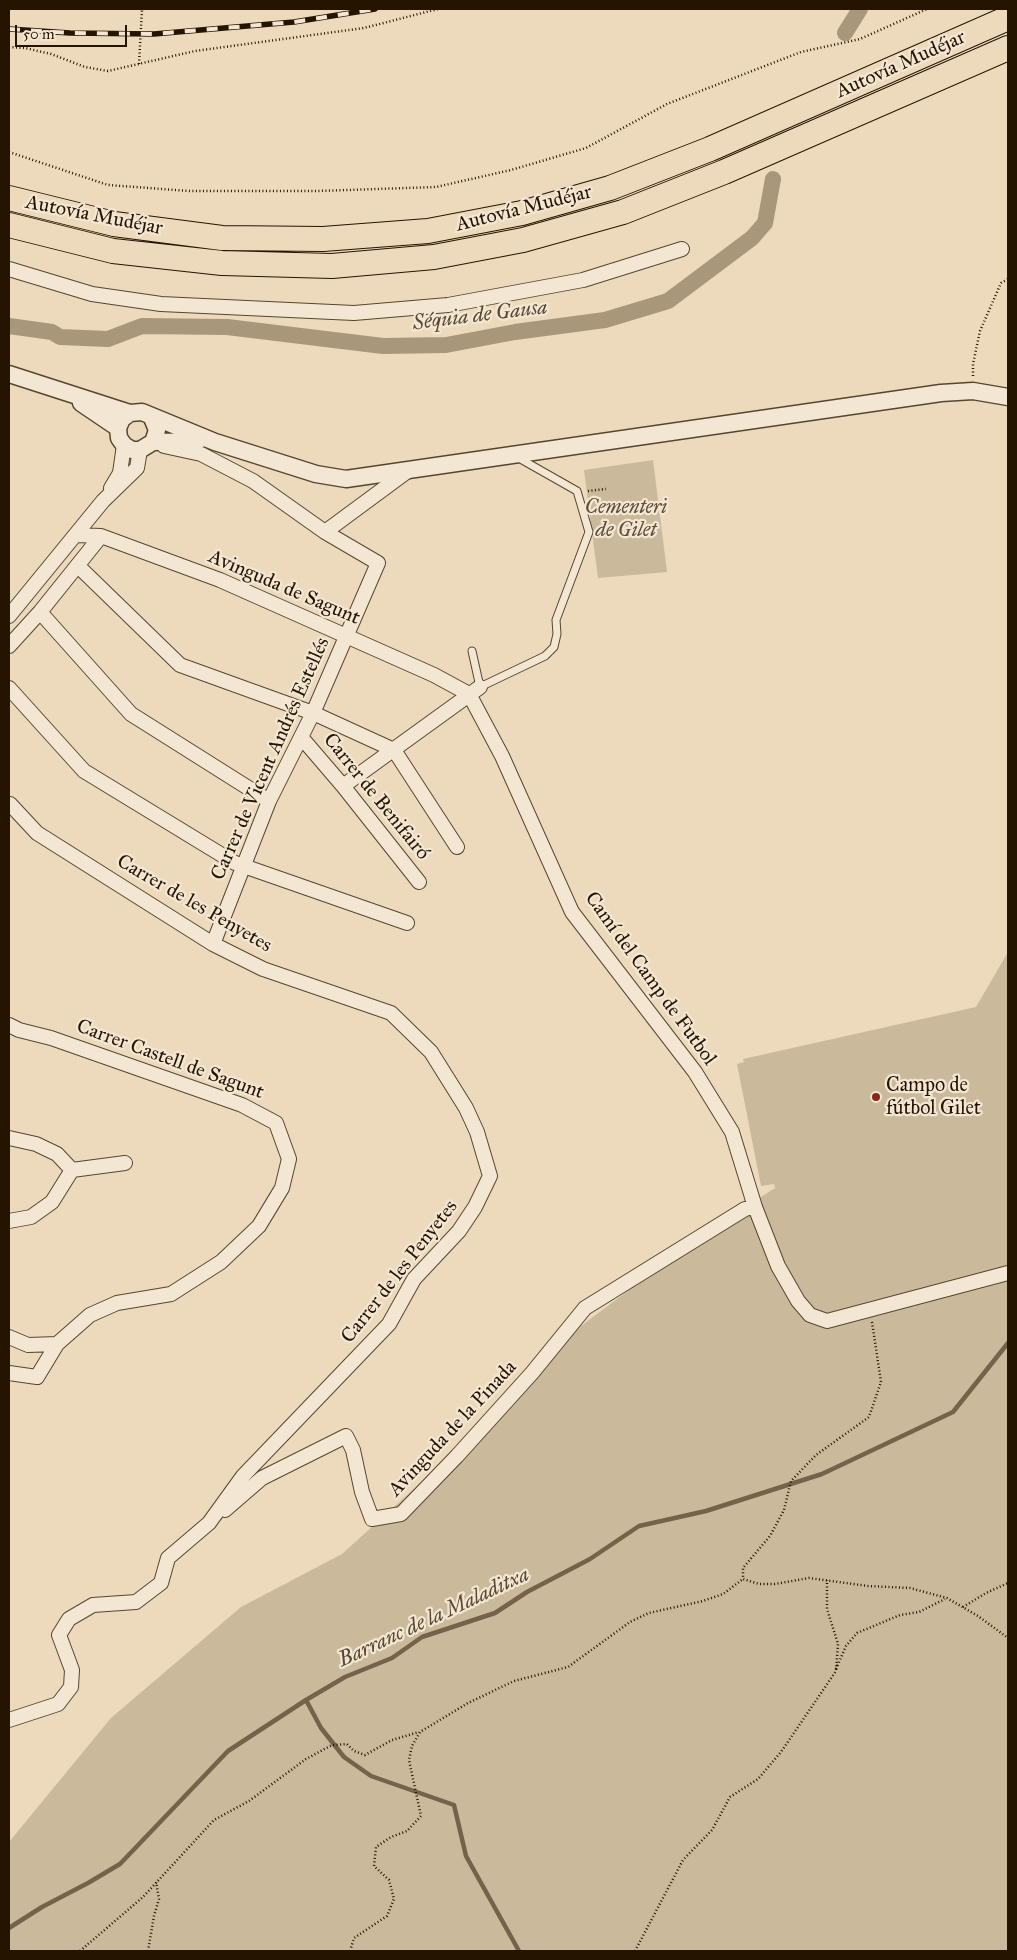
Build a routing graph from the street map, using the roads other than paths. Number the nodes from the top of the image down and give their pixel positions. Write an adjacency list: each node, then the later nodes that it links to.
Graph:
1 (1008, 18): 3 (highway, Autovía Mudéjar)
2 (1008, 48): 4 (highway, Autovía Mudéjar)
3 (9, 198)
4 (9, 225)
5 (682, 249): 6 (street)
6 (9, 268)
7 (9, 374): 8 (street)
8 (63, 391): 10 (street); 12 (street)
9 (1008, 397): 16 (street)
10 (130, 413): 11 (street); 12 (street)
11 (152, 418): 13 (street); 15 (street)
12 (118, 428): 14 (street)
13 (215, 442): 15 (street); 17 (street)
14 (124, 445): 15 (street); 18 (street)
15 (148, 445): 18 (street); 19 (street)
16 (514, 456): 17 (street); 29 (lane)
17 (409, 470): 19 (street)
18 (103, 501): 20 (street)
19 (325, 532): 25 (street, Carrer de Vicent Andrés Estellés)
20 (76, 535): 21 (street, Avinguda de Sagunt); 24 (street)
21 (101, 536): 22 (street); 25 (street, Avinguda de Sagunt)
22 (78, 566): 23 (street); 30 (street)
23 (40, 612): 26 (street); 34 (street)
24 (9, 616)
25 (347, 636): 29 (street, Avinguda de Sagunt); 30 (street, Carrer de Vicent Andrés Estellés)
26 (9, 646)
27 (472, 651): 29 (lane)
28 (9, 688): 37 (street)
29 (475, 690): 32 (street); 45 (street, Camí del Camp de Futbol)
30 (313, 712): 31 (street, Carrer de Vicent Andrés Estellés); 32 (street)
31 (301, 737): 33 (street, Carrer de Benifairó); 34 (street, Carrer de Vicent Andrés Estellés)
32 (394, 750): 33 (street); 36 (street)
33 (343, 786): 38 (street, Carrer de Benifairó)
34 (269, 801): 37 (street, Carrer de Vicent Andrés Estellés)
35 (10, 804): 40 (street, Carrer de les Penyetes)
36 (457, 847)
37 (243, 866): 39 (street); 40 (street, Carrer de Vicent Andrés Estellés)
38 (419, 882)
39 (407, 923)
40 (213, 944): 51 (street, Carrer de les Penyetes)
41 (9, 1025): 49 (street, Carrer Castell de Sagunt)
42 (9, 1138): 44 (street)
43 (125, 1163): 44 (street)
44 (72, 1170): 46 (street)
45 (755, 1207): 47 (street, Camí del Camp de Futbol); 51 (street, Avinguda de la Pinada)
46 (9, 1221)
47 (1008, 1273)
48 (9, 1337): 49 (street)
49 (57, 1344): 50 (street)
50 (9, 1373)
51 (209, 1523): 52 (street, Carrer de les Penyetes)
52 (9, 1720)

